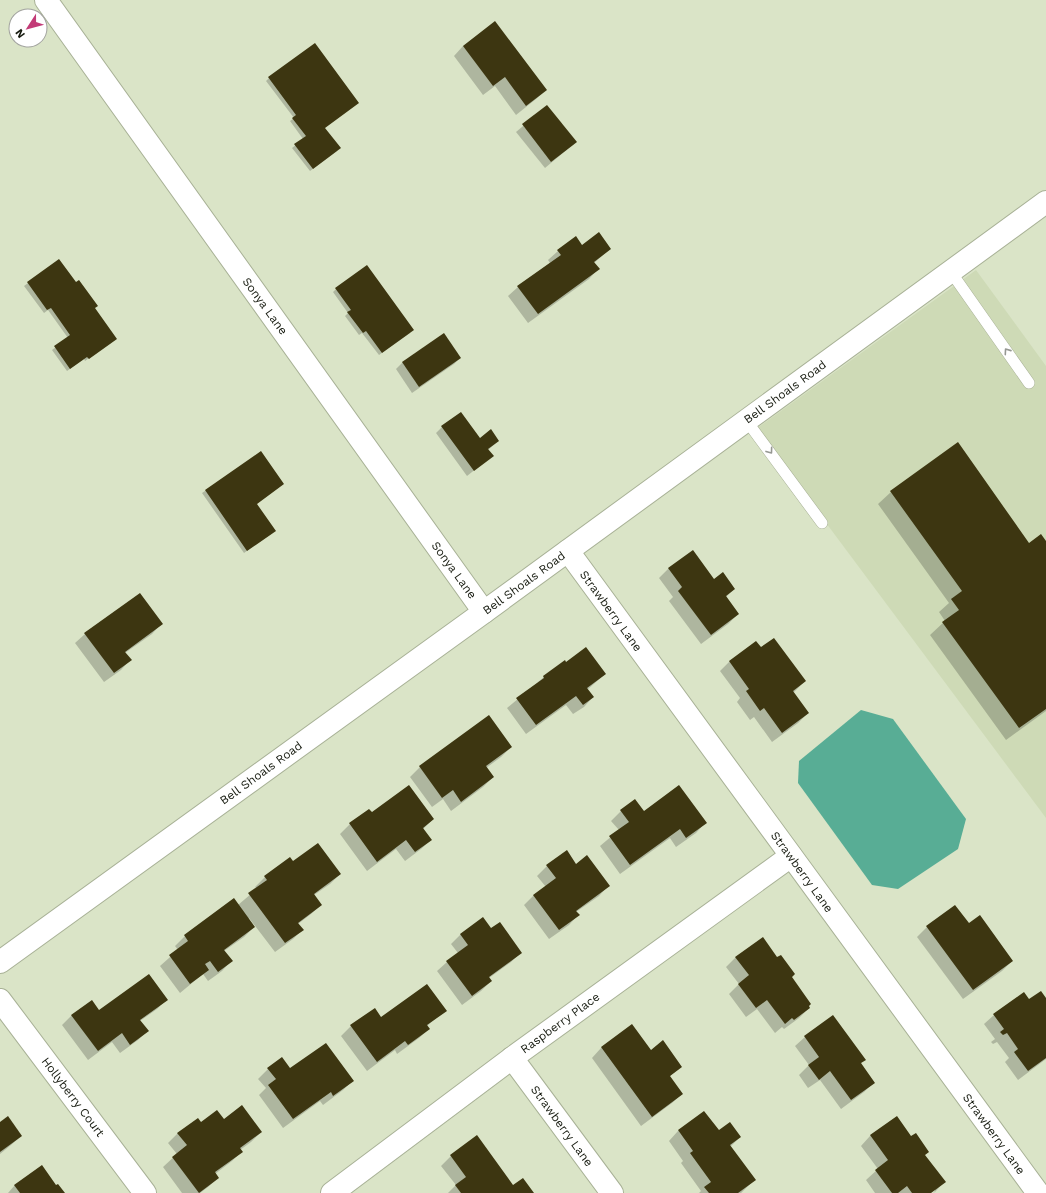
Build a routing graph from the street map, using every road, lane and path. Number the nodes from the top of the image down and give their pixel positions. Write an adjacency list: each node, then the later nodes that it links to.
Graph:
1 (46, 0): 8 (street, Sonya Lane)
2 (1046, 202): 3 (street, Bell Shoals Road)
3 (951, 272): 4 (lane, one-way to 3); 5 (street, Bell Shoals Road)
4 (1029, 383)
5 (746, 420): 6 (lane, one-way to 6); 7 (street, Bell Shoals Road)
6 (822, 523)
7 (568, 551): 8 (street, Bell Shoals Road); 9 (street, Strawberry Lane)
8 (484, 612): 10 (street, Bell Shoals Road)
9 (791, 856): 12 (street, Raspberry Place); 16 (street, Strawberry Lane)
10 (0, 962)
11 (0, 1000): 13 (street, Hollyberry Court)
12 (512, 1058): 14 (street, Raspberry Place); 15 (street, Strawberry Lane)
13 (145, 1193)
14 (332, 1193)
15 (612, 1193)
16 (1038, 1193)

